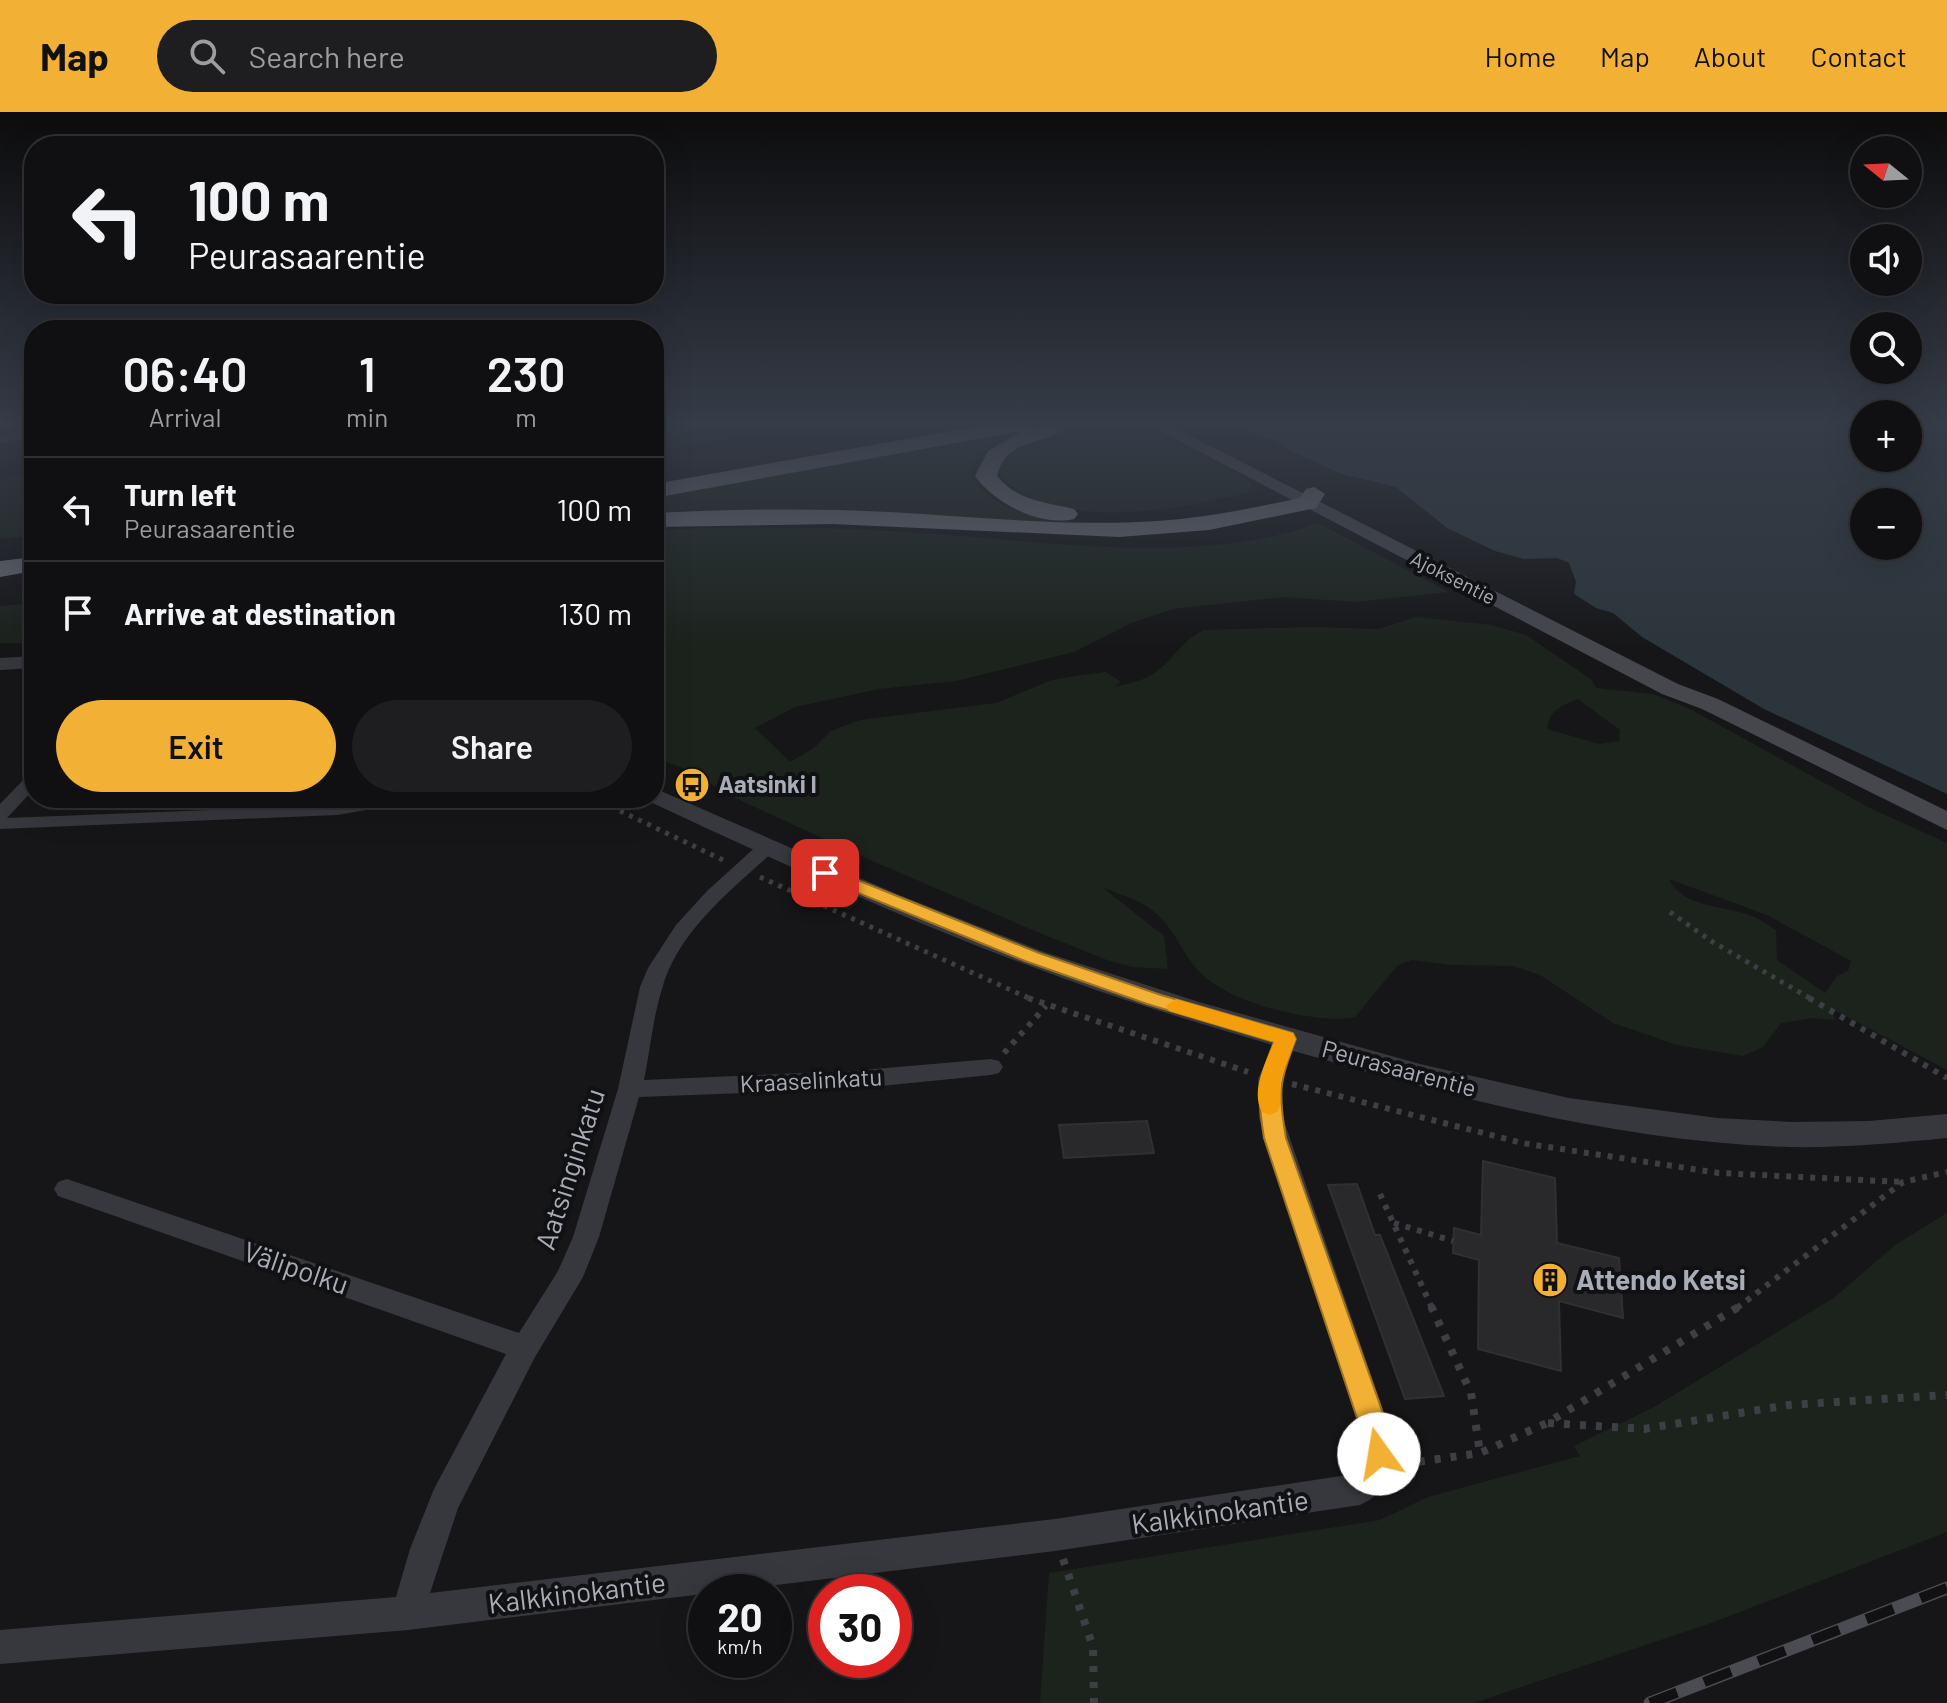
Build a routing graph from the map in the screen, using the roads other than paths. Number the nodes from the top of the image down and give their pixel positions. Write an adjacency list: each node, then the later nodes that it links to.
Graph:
1 (1013, 499): 2 (highway)
2 (1282, 499)
3 (1291, 499): 5 (highway)
4 (1309, 499): 18 (main road, Ajoksentie)
5 (664, 520)
6 (24, 565): 7 (highway)
7 (0, 569)
8 (24, 583): 9 (highway)
9 (0, 586)
10 (24, 663): 11 (street)
11 (0, 664)
12 (24, 790): 14 (street)
13 (0, 795): 14 (street)
14 (19, 795): 17 (street)
15 (664, 800): 20 (street, Peurasaarentie)
16 (349, 808): 19 (street)
17 (0, 815)
18 (1947, 822)
19 (0, 824)
20 (767, 847): 21 (street, Peurasaarentie); 23 (street, Aatsinginkatu)
21 (1286, 1039): 24 (street, Peurasaarentie); 27 (street, Kalkkinokantie)
22 (991, 1067): 23 (street, Kraaselinkatu)
23 (630, 1089): 26 (street, Aatsinginkatu)
24 (1947, 1126)
25 (67, 1189): 26 (street, Välipolku)
26 (525, 1348): 27 (street, Aatsinginkatu)
27 (408, 1613): 28 (street, Kalkkinokantie)
28 (0, 1647)

